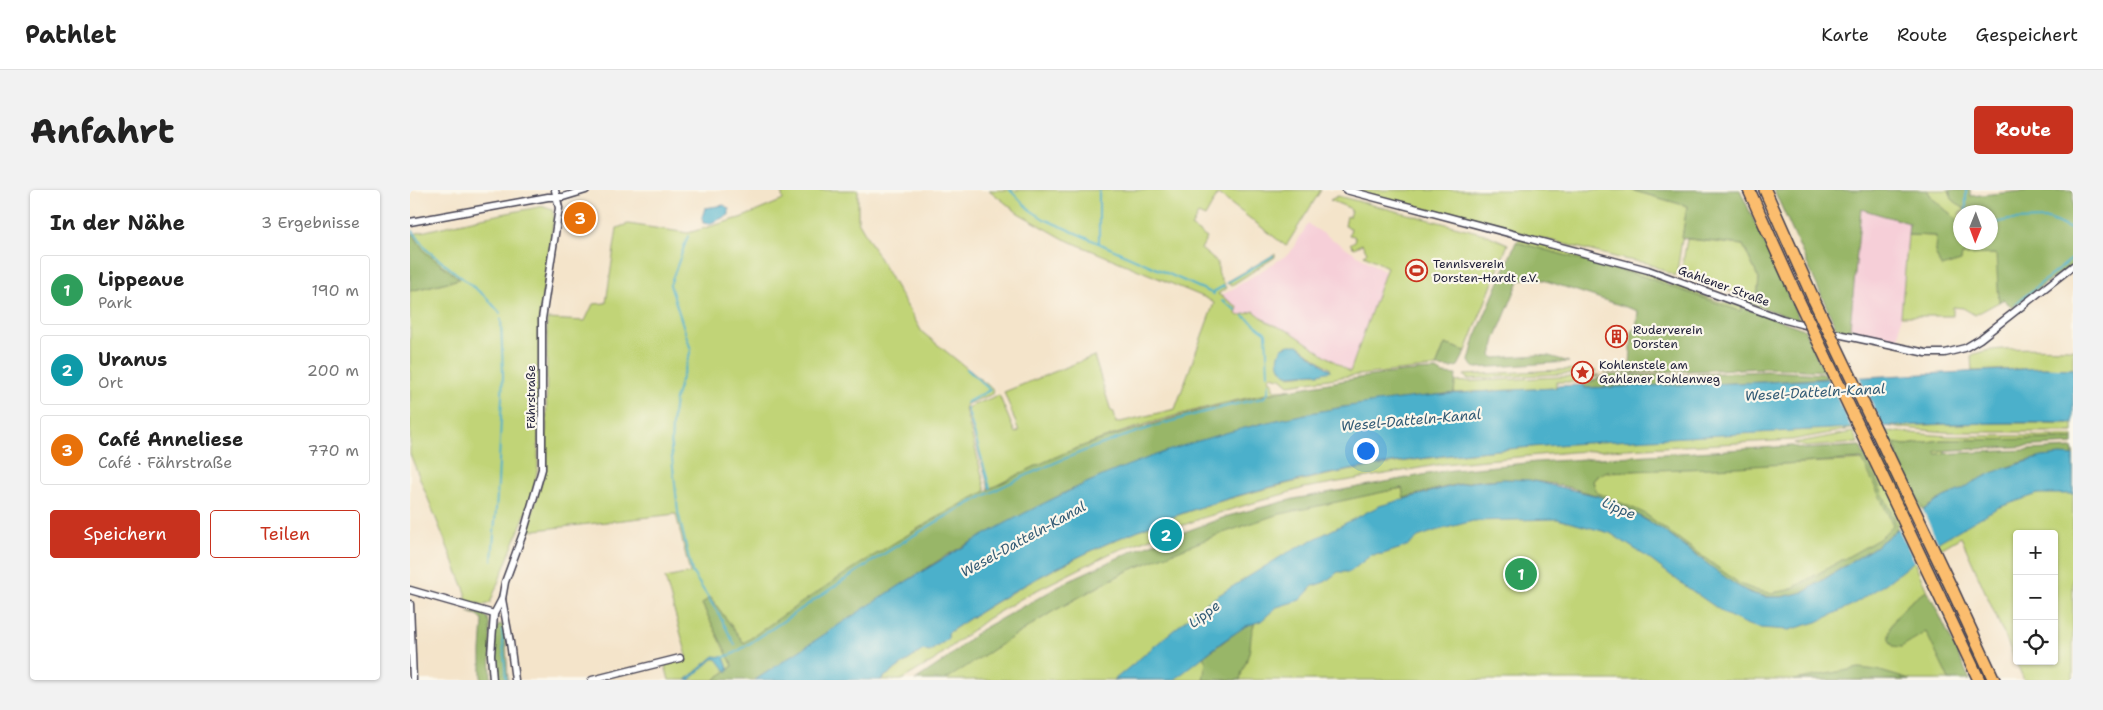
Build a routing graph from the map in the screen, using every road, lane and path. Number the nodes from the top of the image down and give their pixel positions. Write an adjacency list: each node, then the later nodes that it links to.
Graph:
1 (555, 190): 6 (street, Fährstraße)
2 (586, 190): 6 (street)
3 (1346, 190): 8 (street, Gahlener Straße)
4 (1749, 190): 18 (highway, bridge)
5 (1764, 190): 19 (highway, bridge)
6 (557, 198): 7 (street); 10 (street, Fährstraße)
7 (410, 222)
8 (2073, 266)
9 (411, 590): 11 (street); 12 (street)
10 (502, 599): 12 (street, Fährstraße); 16 (street, Fährstraße)
11 (410, 602): 14 (street)
12 (494, 614): 15 (street, Fährstraße)
13 (680, 658): 17 (street)
14 (413, 680)
15 (493, 680)
16 (514, 680)
17 (592, 680)
18 (1979, 680)
19 (1994, 680)

